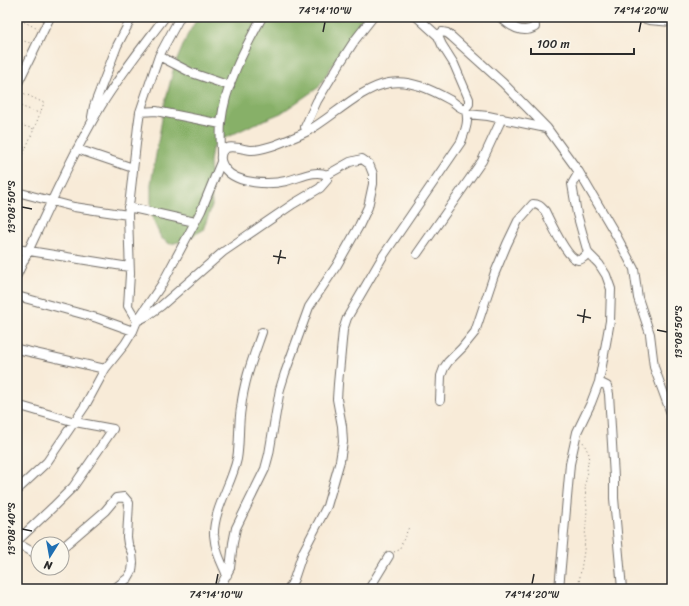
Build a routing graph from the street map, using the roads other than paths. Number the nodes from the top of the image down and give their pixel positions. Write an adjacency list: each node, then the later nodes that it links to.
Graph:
1 (50, 17): 14 (street)
2 (132, 17): 20 (street)
3 (164, 17): 20 (street)
4 (180, 17): 13 (street)
5 (262, 17): 15 (street)
6 (373, 17): 22 (street)
7 (417, 17): 12 (street)
8 (500, 17): 9 (street)
9 (534, 17)
10 (639, 17): 11 (street)
11 (672, 22)
12 (438, 36): 16 (street); 21 (street)
13 (159, 56): 15 (street); 17 (street)
14 (17, 85)
15 (230, 86): 19 (street)
16 (466, 111): 18 (street); 22 (street); 57 (street)
17 (140, 112): 19 (street); 25 (street)
18 (502, 118): 21 (street); 35 (street)
19 (221, 124): 24 (street)
20 (90, 127): 23 (street)
21 (547, 128): 26 (street)
22 (306, 131): 24 (street)
23 (77, 149): 25 (street); 29 (street)
24 (221, 158): 27 (street); 31 (street)
25 (133, 168): 30 (street)
26 (579, 172): 34 (street); 47 (street)
27 (327, 175): 39 (street); 54 (street)
28 (17, 192): 29 (street)
29 (52, 201): 30 (street); 33 (street)
30 (128, 211): 31 (street); 36 (street)
31 (196, 222): 39 (street)
32 (17, 249): 33 (street)
33 (28, 251): 36 (street); 37 (street)
34 (588, 253): 44 (street); 45 (street)
35 (417, 254)
36 (129, 267): 39 (street)
37 (17, 275)
38 (17, 296): 40 (street)
39 (137, 321): 40 (street)
40 (133, 332): 43 (street)
41 (262, 332): 54 (street)
42 (17, 349): 43 (street)
43 (105, 369): 48 (street)
44 (599, 382): 59 (street); 60 (street)
45 (440, 400)
46 (17, 405): 48 (street)
47 (672, 416)
48 (75, 422): 49 (street); 51 (street)
49 (17, 490)
50 (70, 541): 55 (street)
51 (17, 542): 52 (street)
52 (30, 550)
53 (390, 556): 58 (street)
54 (227, 575): 56 (street)
55 (114, 589)
56 (219, 589)
57 (289, 589)
58 (369, 589)
59 (559, 589)
60 (622, 589)

